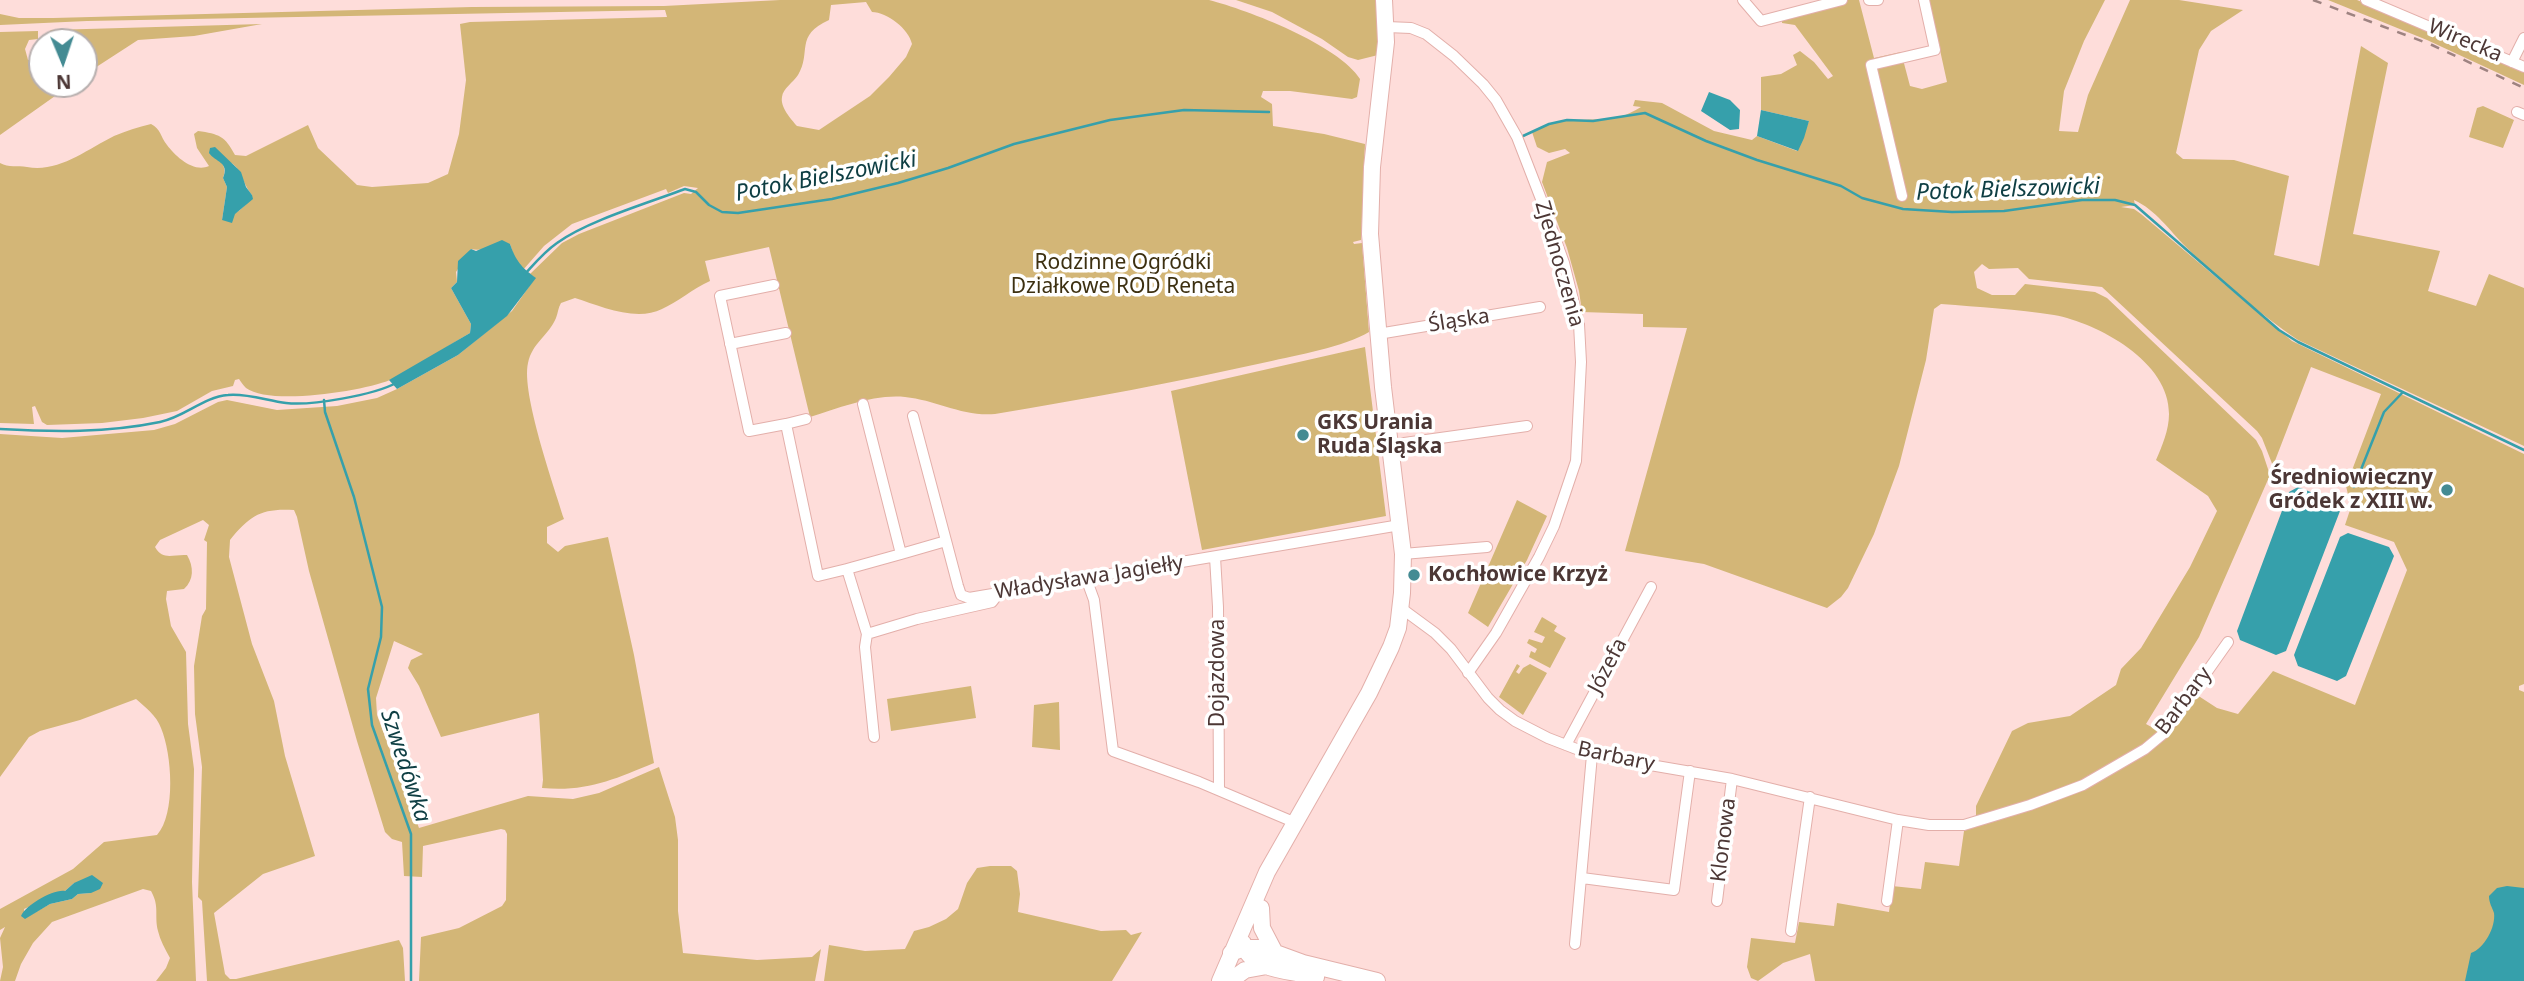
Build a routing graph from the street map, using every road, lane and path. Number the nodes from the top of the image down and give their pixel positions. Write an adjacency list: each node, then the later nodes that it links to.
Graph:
1 (1384, 0): 8 (street)
2 (1743, 0): 3 (street)
3 (1842, 0)
4 (1869, 0): 5 (street)
5 (1878, 0)
6 (1924, 0): 12 (street)
7 (2367, 0): 10 (street, Wirecka)
8 (1387, 27): 16 (street); 39 (street, Zjednoczenia)
9 (2524, 38): 10 (street)
10 (2512, 62): 11 (street, Wirecka)
11 (2524, 67)
12 (1902, 196)
13 (774, 285): 17 (street)
14 (1540, 307): 16 (street, Śląska)
15 (786, 333): 17 (street)
16 (1378, 334): 23 (street)
17 (730, 344): 21 (street)
18 (863, 404): 27 (street)
19 (913, 416): 25 (street, Władysława Jagiełły)
20 (806, 419): 21 (street)
21 (786, 424): 30 (street)
22 (1527, 426): 23 (street)
23 (1390, 445): 24 (street)
24 (1400, 525): 28 (street); 29 (street, Władysława Jagiełły)
25 (946, 541): 27 (street); 33 (street, Władysława Jagiełły)
26 (1487, 547): 28 (street)
27 (901, 554): 30 (street)
28 (1403, 554): 34 (street)
29 (1214, 557): 31 (street, Władysława Jagiełły); 45 (street, Dojazdowa)
30 (847, 569): 37 (street)
31 (1086, 578): 33 (street, Władysława Jagiełły); 45 (street)
32 (1651, 587): 41 (street, Józefa)
33 (999, 593): 37 (street)
34 (1401, 608): 35 (street, Barbary); 36 (street)
35 (1425, 626): 36 (street); 39 (street, Barbary)
36 (1398, 628): 48 (street)
37 (867, 634): 40 (street)
38 (2228, 642): 47 (street, Barbary)
39 (1468, 673): 41 (street, Barbary)
40 (874, 737)
41 (1566, 746): 42 (street, Barbary)
42 (1592, 755): 43 (street, Barbary); 49 (street)
43 (1690, 771): 44 (street, Barbary); 49 (street)
44 (1731, 779): 46 (street, Barbary); 50 (street, Klonowa)
45 (1219, 790): 48 (street)
46 (1810, 797): 47 (street, Barbary); 53 (street)
47 (1898, 820): 51 (street)
48 (1292, 829): 52 (street); 55 (street)
49 (1582, 878): 54 (street)
50 (1717, 901)
51 (1887, 901)
52 (1261, 908): 55 (street); 56 (street)
53 (1791, 931)
54 (1575, 944)
55 (1238, 945): 56 (street); 57 (street); 58 (street)
56 (1270, 959): 58 (street); 59 (street); 60 (street)
57 (1220, 981)
58 (1229, 981)
59 (1333, 981)
60 (1377, 981)

